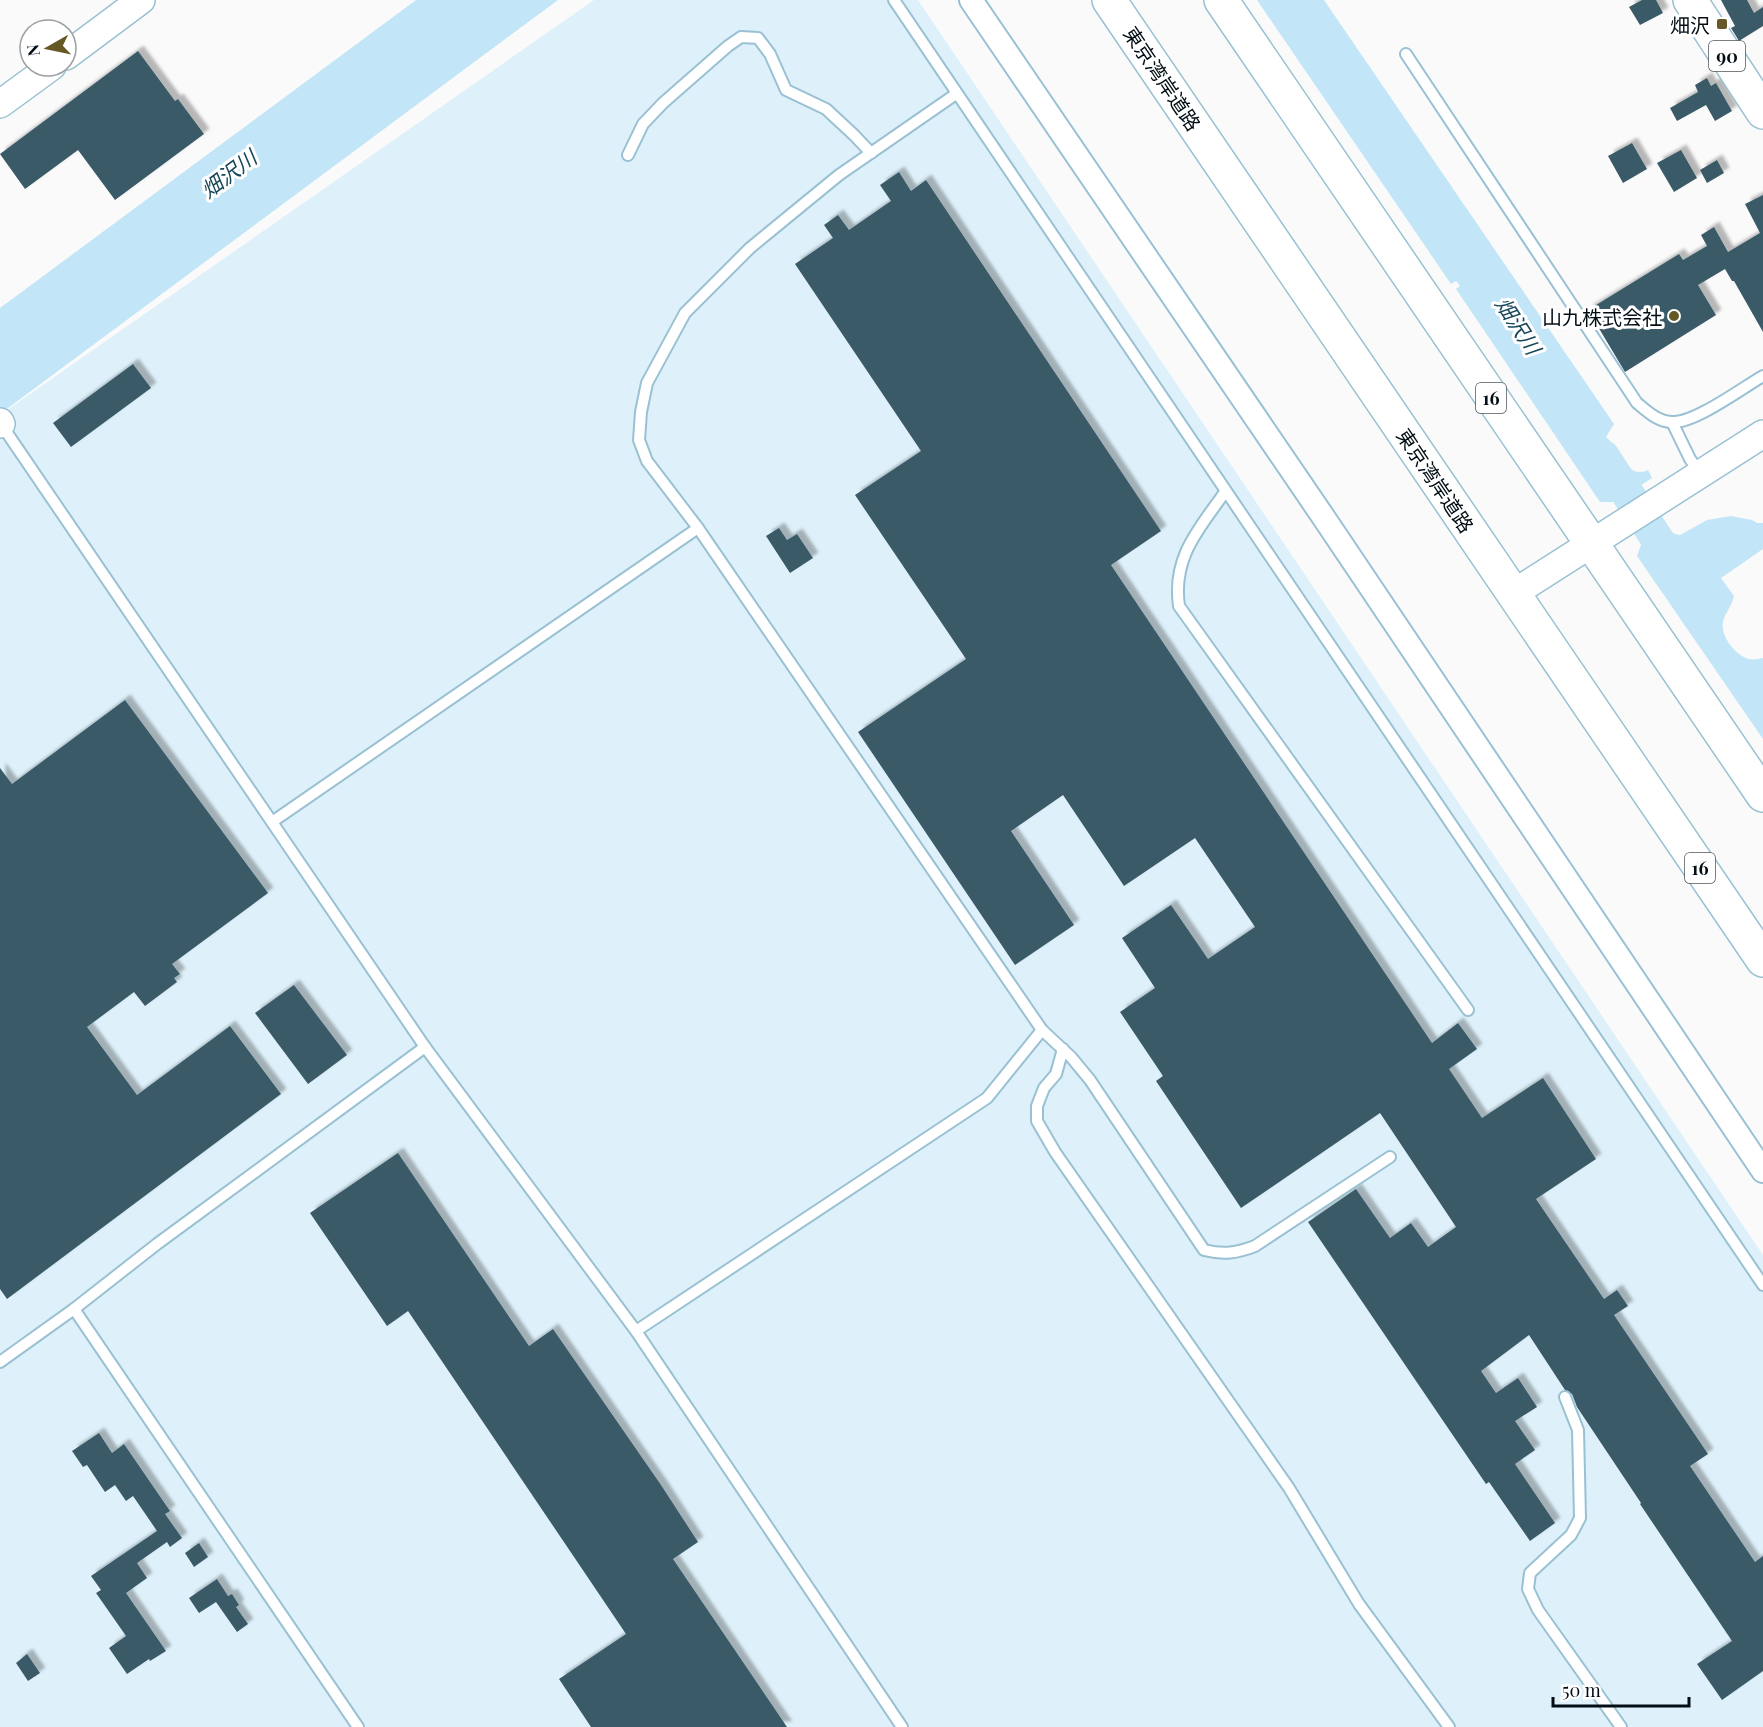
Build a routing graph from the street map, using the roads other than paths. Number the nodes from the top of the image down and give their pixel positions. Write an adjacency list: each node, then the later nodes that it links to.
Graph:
1 (141, 0): 7 (street)
2 (894, 0): 10 (lane)
3 (971, 0): 32 (street)
4 (1109, 0): 23 (main road, 東京湾岸道路 / 16)
5 (1221, 0): 22 (main road, 16)
6 (1690, 0): 12 (main road, 90)
7 (78, 47)
8 (1406, 54): 16 (lane)
9 (36, 78): 11 (street)
10 (957, 94): 13 (lane); 20 (lane)
11 (0, 104)
12 (1761, 104)
13 (871, 153): 14 (lane); 21 (lane)
14 (628, 155)
15 (1763, 376): 16 (lane)
16 (1672, 422): 19 (lane)
17 (1, 423): 25 (lane)
18 (1763, 434): 19 (street)
19 (1700, 472): 22 (street)
20 (1225, 492): 27 (lane); 33 (lane)
21 (698, 528): 25 (lane); 28 (lane)
22 (1599, 539): 23 (street); 24 (main road, 16)
23 (1514, 593): 26 (main road, 東京湾岸道路 / 16)
24 (1763, 795)
25 (272, 822): 29 (lane)
26 (1763, 960)
27 (1468, 1010)
28 (1042, 1030): 30 (lane); 35 (lane)
29 (425, 1047): 34 (lane); 35 (lane)
30 (1063, 1049): 31 (lane); 40 (lane)
31 (1390, 1157)
32 (1763, 1171)
33 (1763, 1285)
34 (74, 1309): 36 (lane); 38 (lane)
35 (636, 1331): 39 (lane)
36 (0, 1362)
37 (1565, 1397): 41 (lane)
38 (358, 1727)
39 (902, 1727)
40 (1449, 1727)
41 (1621, 1727)

